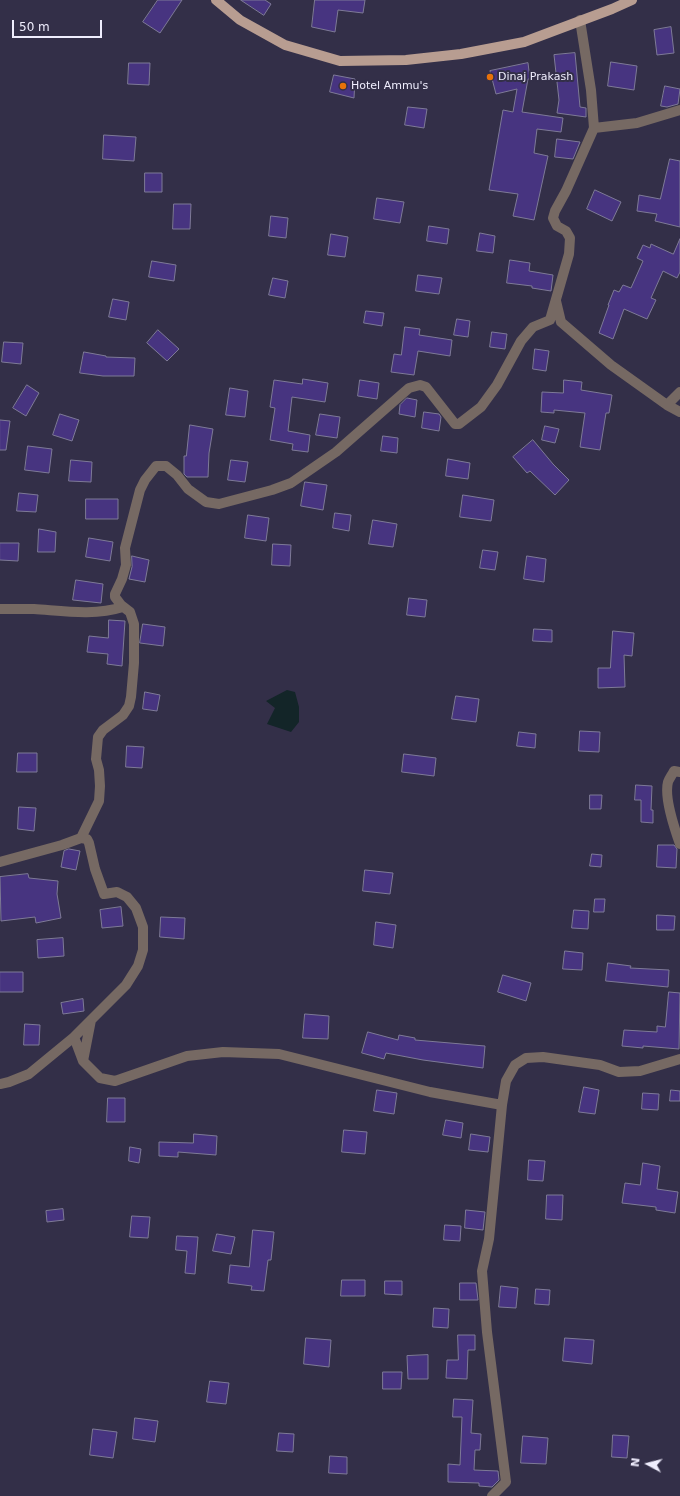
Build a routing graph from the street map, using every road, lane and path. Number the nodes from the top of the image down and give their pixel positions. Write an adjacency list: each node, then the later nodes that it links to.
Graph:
1 (216, 0): 3 (main road)
2 (632, 0): 3 (main road)
3 (580, 20): 5 (street)
4 (680, 110): 5 (street)
5 (594, 128): 6 (street)
6 (556, 299): 8 (street); 10 (street)
7 (680, 392): 8 (street)
8 (667, 405): 9 (street)
9 (680, 412)
10 (123, 607): 11 (street); 13 (street)
11 (0, 609)
12 (680, 772): 14 (street)
13 (81, 838): 15 (street); 16 (street)
14 (680, 844)
15 (0, 862)
16 (91, 1019): 17 (street); 19 (street)
17 (74, 1037): 19 (street); 20 (street)
18 (680, 1059): 21 (street)
19 (83, 1062): 21 (street)
20 (0, 1084)
21 (502, 1105): 22 (street)
22 (492, 1496)

